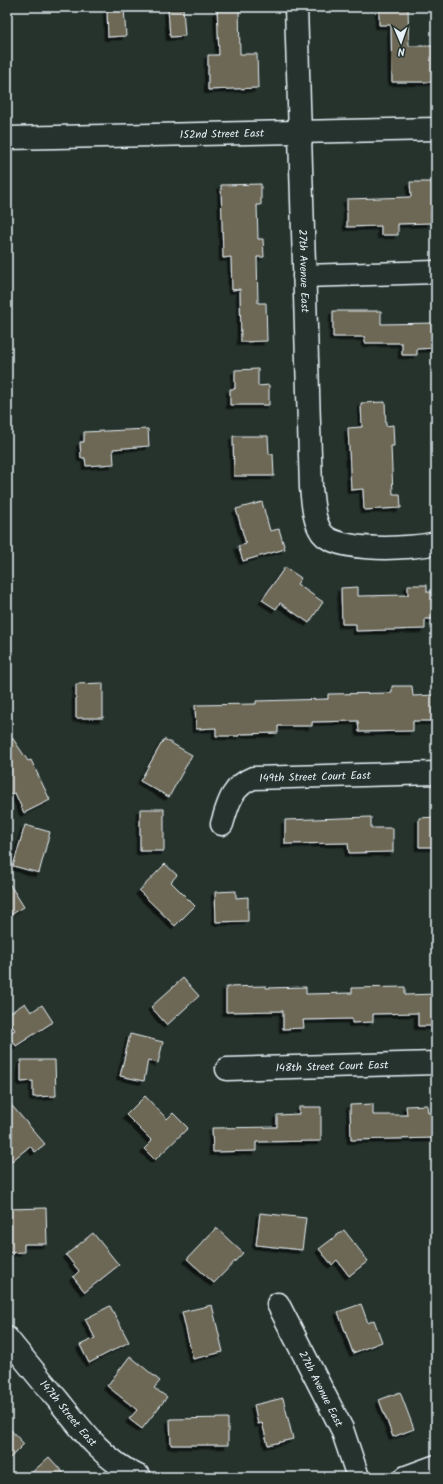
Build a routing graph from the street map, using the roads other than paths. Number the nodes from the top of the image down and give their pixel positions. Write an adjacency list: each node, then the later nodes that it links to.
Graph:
1 (296, 7): 3 (street, 27th Avenue East)
2 (436, 129): 3 (street, 152nd Street East)
3 (300, 132): 4 (street, 152nd Street East); 6 (street, 27th Avenue East)
4 (7, 138)
5 (436, 272): 6 (street)
6 (304, 276): 7 (street, 27th Avenue East)
7 (436, 543)
8 (436, 773): 9 (street, 149th Street Court East)
9 (222, 824)
10 (436, 1063): 11 (street, 148th Street Court East)
11 (227, 1069)
12 (278, 1304): 16 (street, 27th Avenue East)
13 (7, 1338): 15 (street, 147th Street East)
14 (436, 1466): 17 (street)
15 (140, 1477)
16 (358, 1477)
17 (406, 1477)

